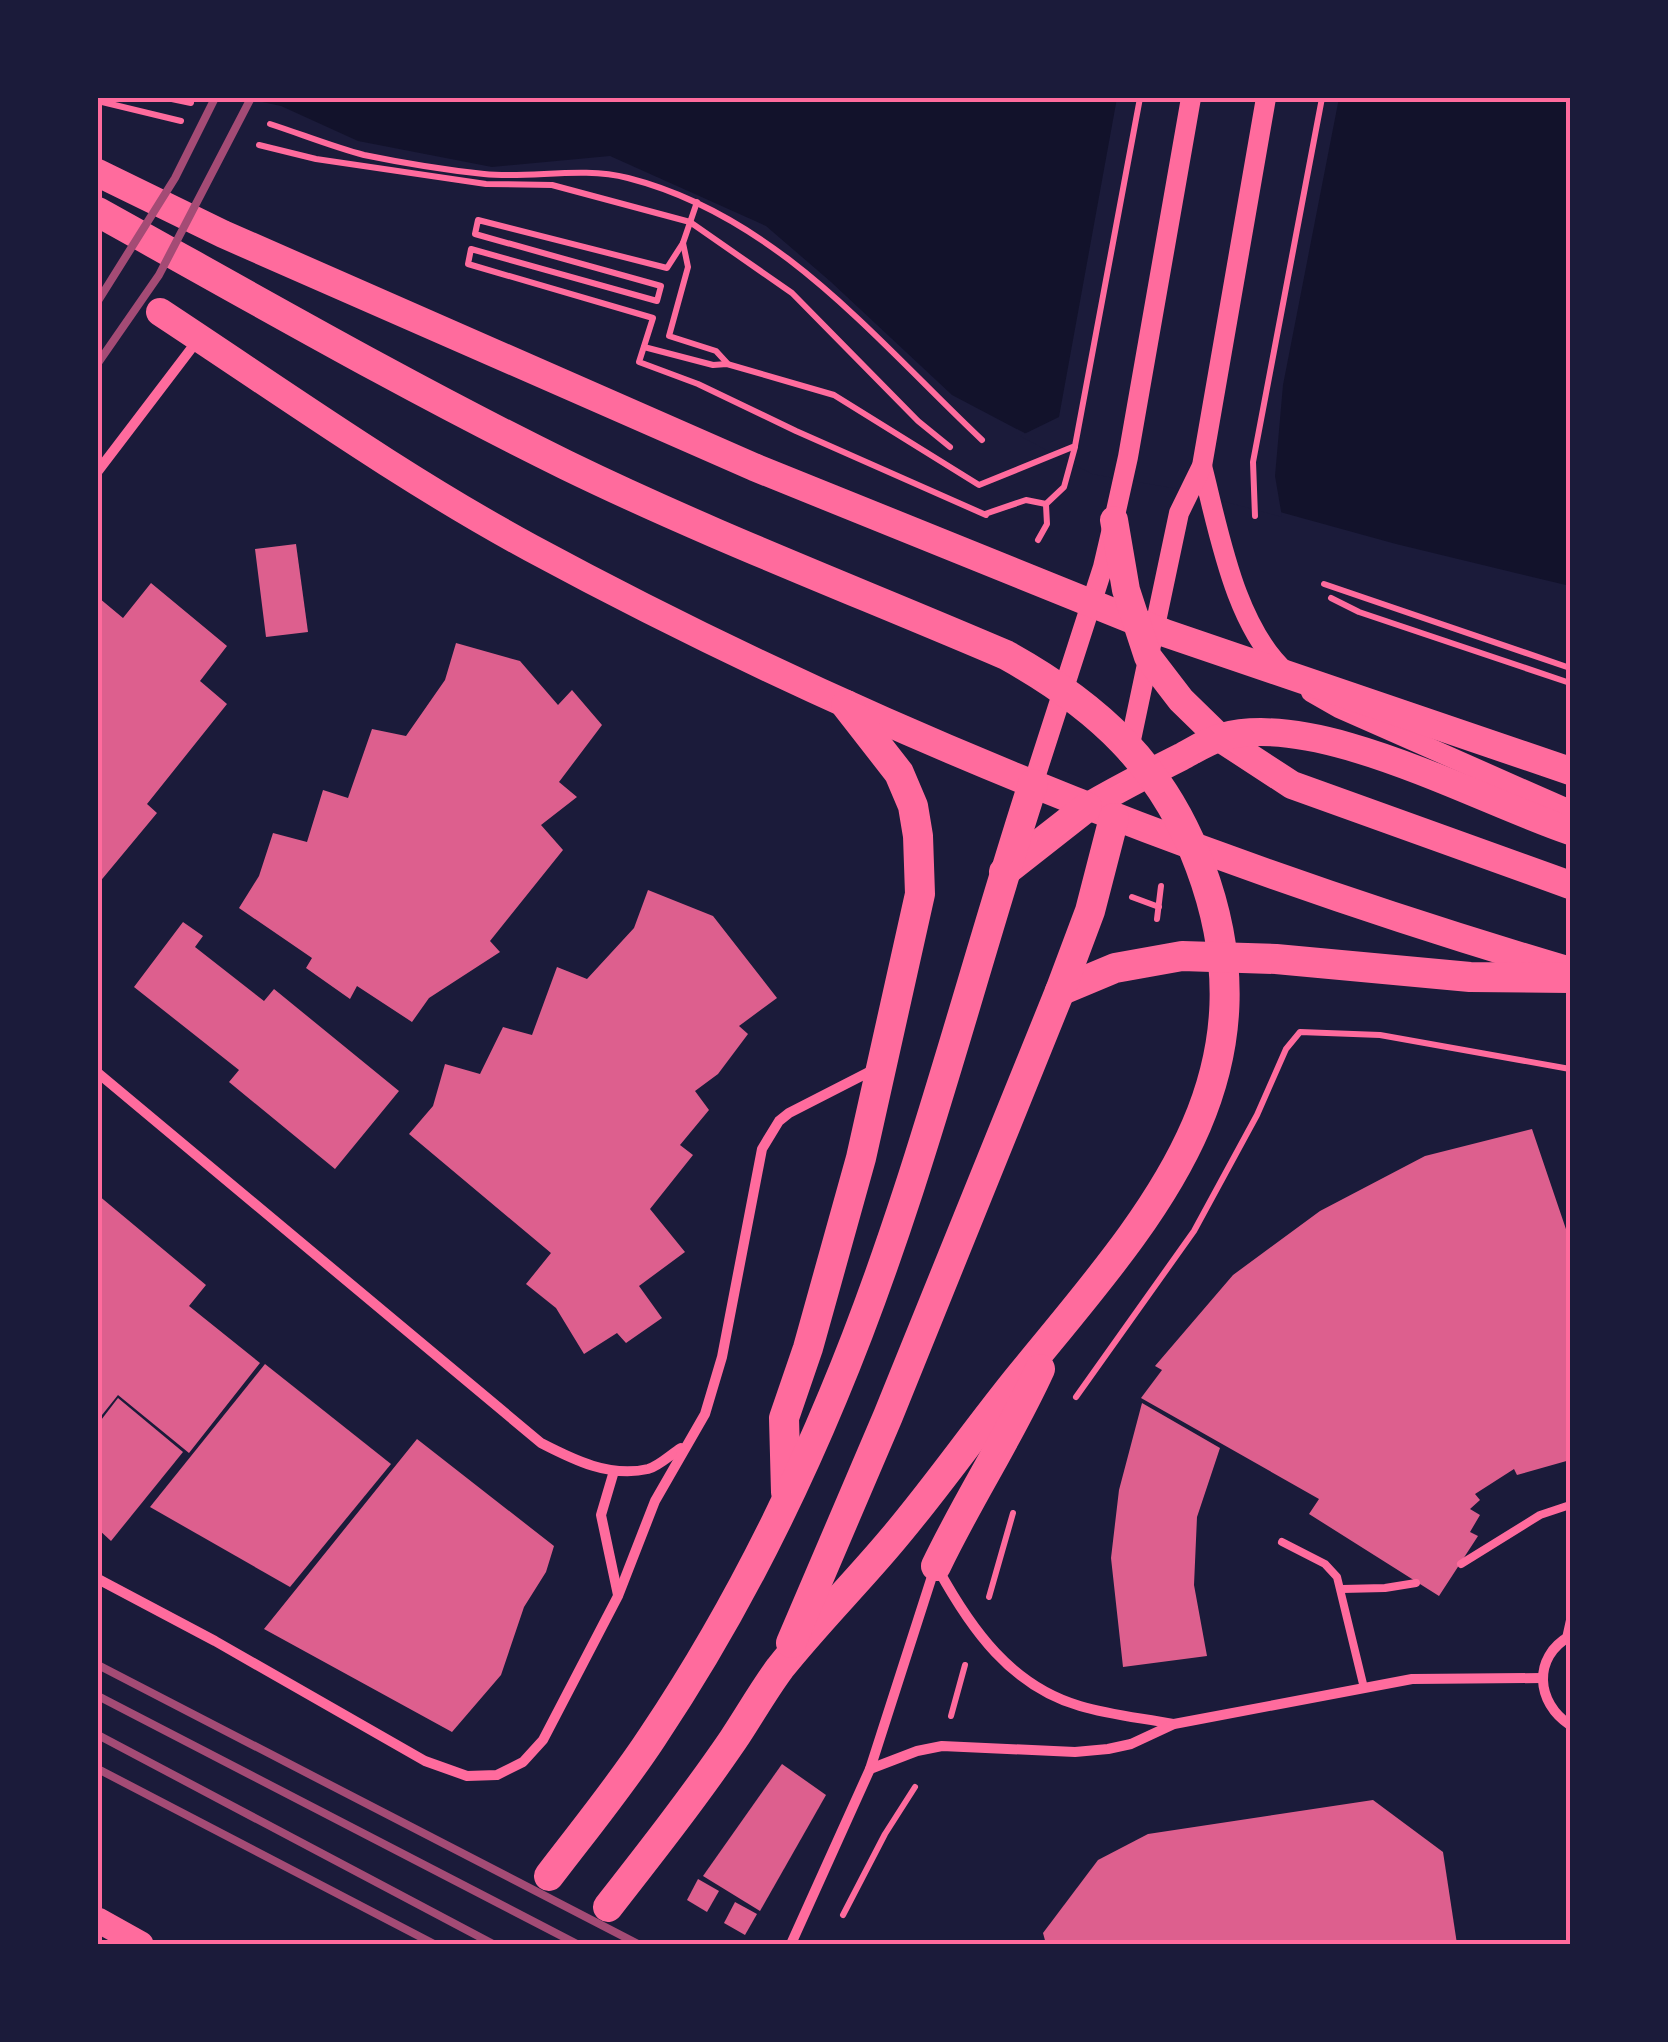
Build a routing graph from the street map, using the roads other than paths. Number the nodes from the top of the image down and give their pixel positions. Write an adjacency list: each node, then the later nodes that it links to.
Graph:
1 (1191, 98): 9 (main road)
2 (1266, 98): 7 (main road)
3 (98, 173): 13 (highway)
4 (98, 212): 25 (highway)
5 (160, 312): 6 (highway)
6 (199, 338): 8 (street); 11 (highway)
7 (1202, 466): 10 (main road); 16 (main road)
8 (98, 471)
9 (1114, 520): 10 (highway); 14 (main road)
10 (1148, 657): 12 (highway); 15 (main road)
11 (846, 705): 14 (highway); 23 (highway)
12 (1220, 738): 15 (highway); 18 (highway); 20 (highway)
13 (1570, 772)
14 (1033, 784): 17 (highway); 19 (highway)
15 (1122, 788): 17 (highway)
16 (1570, 810)
17 (1101, 812): 19 (highway); 21 (highway); 22 (highway)
18 (1570, 831)
19 (1004, 872): 28 (highway)
20 (1570, 885)
21 (1570, 974): 22 (highway)
22 (1060, 991): 39 (highway)
23 (880, 1066): 26 (street); 28 (highway)
24 (98, 1074): 27 (street)
25 (1058, 1330): 32 (highway); 39 (highway)
26 (686, 1444): 27 (street); 36 (street)
27 (614, 1471): 36 (street)
28 (786, 1500): 45 (highway)
29 (1570, 1505): 31 (lane)
30 (1282, 1542): 35 (lane)
31 (1461, 1564)
32 (936, 1566): 42 (street); 44 (street)
33 (98, 1579): 36 (street)
34 (1416, 1583): 35 (lane)
35 (1342, 1589): 41 (lane)
36 (618, 1596)
37 (1570, 1620): 38 (lane)
38 (1568, 1637): 40 (street)
39 (779, 1670): 46 (highway)
40 (1542, 1678): 41 (street); 43 (street)
41 (1364, 1688): 42 (street)
42 (1174, 1724): 44 (street)
43 (1570, 1725)
44 (870, 1769): 49 (street)
45 (549, 1876)
46 (608, 1908)
47 (98, 1920): 48 (main road)
48 (142, 1944)
49 (791, 1944)

